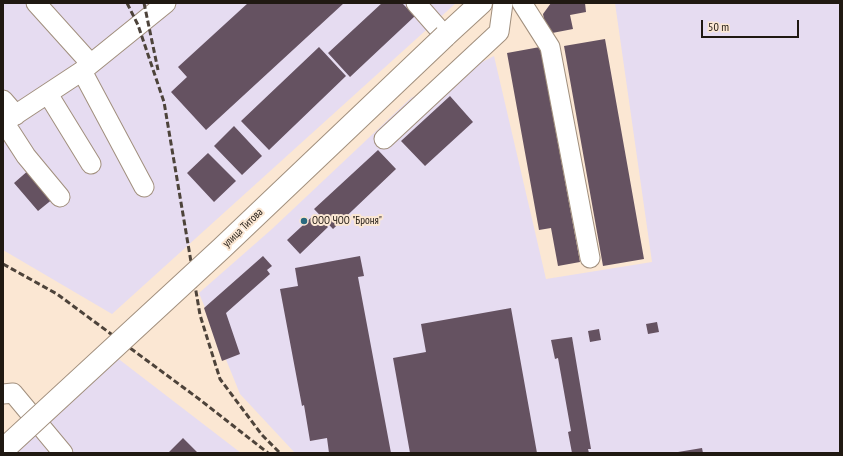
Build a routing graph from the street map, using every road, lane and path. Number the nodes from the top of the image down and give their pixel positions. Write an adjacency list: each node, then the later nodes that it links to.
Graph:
1 (36, 3): 8 (lane)
2 (166, 3): 8 (lane)
3 (416, 3): 7 (lane)
4 (481, 3): 7 (main road, улица Титова)
5 (503, 3): 12 (lane)
6 (522, 3): 16 (lane)
7 (445, 36): 18 (main road, улица Титова, bridge)
8 (86, 68): 9 (lane); 14 (lane)
9 (48, 94): 11 (lane); 13 (lane)
10 (3, 100): 11 (lane)
11 (8, 120): 15 (lane)
12 (384, 139)
13 (91, 164)
14 (144, 187)
15 (60, 197)
16 (590, 258)
17 (3, 394): 19 (lane)
18 (3, 450)
19 (63, 453)

